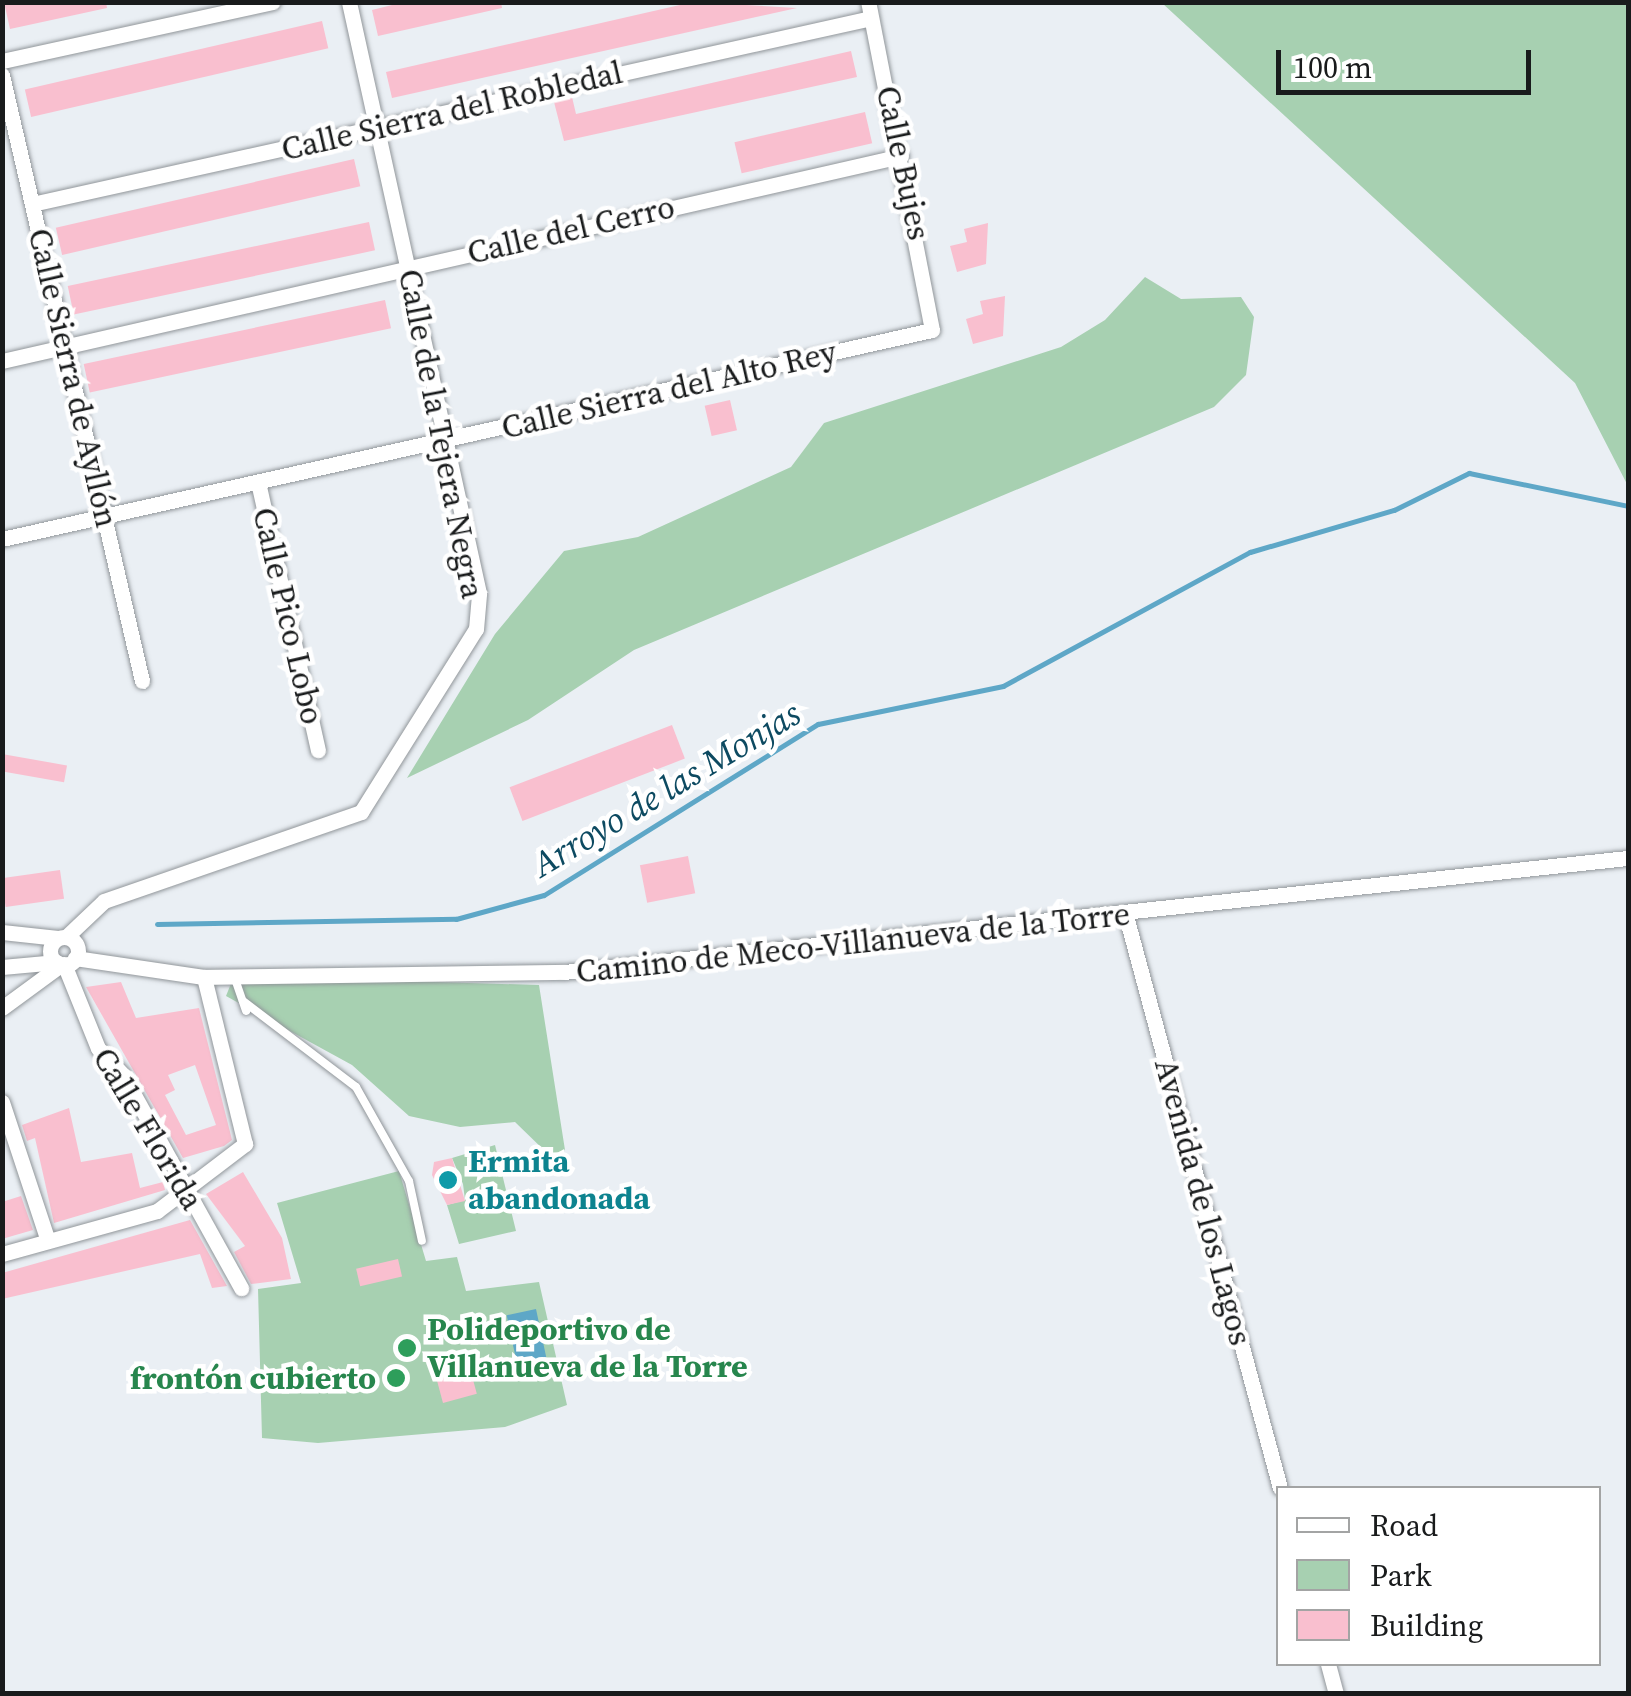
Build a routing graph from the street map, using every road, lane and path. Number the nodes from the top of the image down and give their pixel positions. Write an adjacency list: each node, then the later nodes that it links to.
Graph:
1 (273, 2): 4 (street)
2 (349, 2): 6 (street, Calle de la Tejera Negra)
3 (870, 10): 6 (street, Calle Sierra del Robledal); 7 (street, Calle Bujes)
4 (2, 61)
5 (2, 76): 8 (street, Calle Sierra de Ayllón)
6 (377, 128): 8 (street, Calle Sierra del Robledal); 9 (street, Calle de la Tejera Negra)
7 (901, 156): 9 (street, Calle del Cerro); 10 (street, Calle Bujes)
8 (32, 204): 11 (street, Calle Sierra de Ayllón)
9 (408, 267): 11 (street, Calle del Cerro); 13 (street, Calle de la Tejera Negra)
10 (938, 324): 13 (street, Calle Sierra del Alto Rey)
11 (65, 344): 12 (street, Calle del Cerro); 15 (street, Calle Sierra de Ayllón)
12 (2, 361)
13 (446, 440): 14 (street, Calle Sierra del Alto Rey); 22 (street, Calle de la Tejera Negra)
14 (258, 482): 15 (street, Calle Sierra del Alto Rey); 18 (street, Calle Pico Lobo)
15 (104, 516): 16 (street, Calle Sierra del Alto Rey); 17 (street, Calle Sierra de Ayllón)
16 (2, 539)
17 (142, 681)
18 (318, 750)
19 (1628, 858): 20 (street, Camino de Meco-Villanueva de la Torre)
20 (1126, 916): 25 (street, Camino de Meco-Villanueva de la Torre); 36 (street, Avenida de los Lagos)
21 (2, 932): 22 (street)
22 (62, 938): 23 (street, Calle Florida); 23 (street)
23 (65, 962): 24 (street, Camino de Meco-Villanueva de la Torre); 26 (street, Camino de Meco-Villanueva de la Torre); 28 (street); 31 (street, Calle Florida)
24 (2, 967)
25 (234, 976): 26 (street, Camino de Meco-Villanueva de la Torre); 27 (lane)
26 (204, 977): 31 (street)
27 (243, 1001): 29 (lane); 33 (lane)
28 (2, 1008)
29 (246, 1011)
30 (2, 1102): 32 (street)
31 (185, 1194): 32 (street); 35 (street, Calle Florida)
32 (48, 1241): 34 (street)
33 (422, 1241)
34 (2, 1254)
35 (241, 1288)
36 (1279, 1486)
37 (1329, 1666): 38 (street)
38 (1336, 1694)

